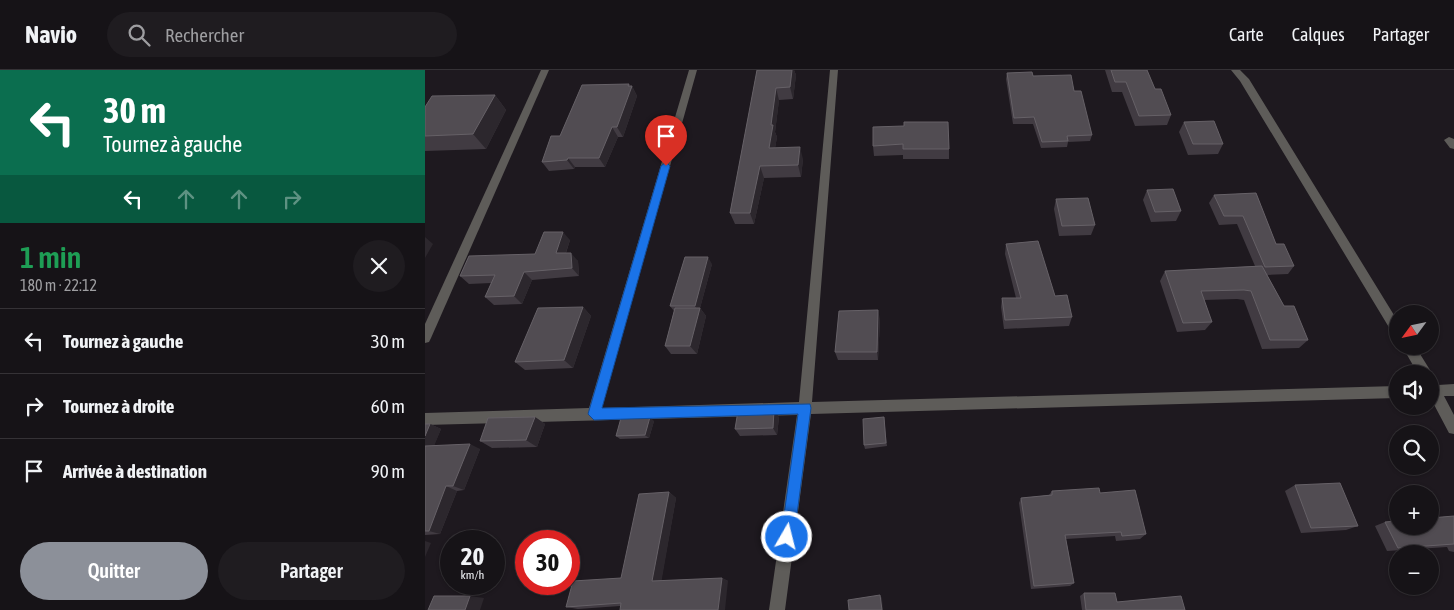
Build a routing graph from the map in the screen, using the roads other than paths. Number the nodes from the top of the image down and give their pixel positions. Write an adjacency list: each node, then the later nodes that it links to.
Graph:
1 (545, 70): 6 (street)
2 (693, 70): 12 (street)
3 (835, 70): 11 (street)
4 (1235, 70): 5 (street)
5 (1389, 317)
6 (425, 338)
7 (1439, 389): 8 (street)
8 (1454, 390)
9 (1389, 392): 11 (street)
10 (1439, 401): 14 (street)
11 (805, 408): 12 (street); 15 (street)
12 (594, 414): 13 (street)
13 (425, 419)
14 (1454, 428)
15 (777, 610)

